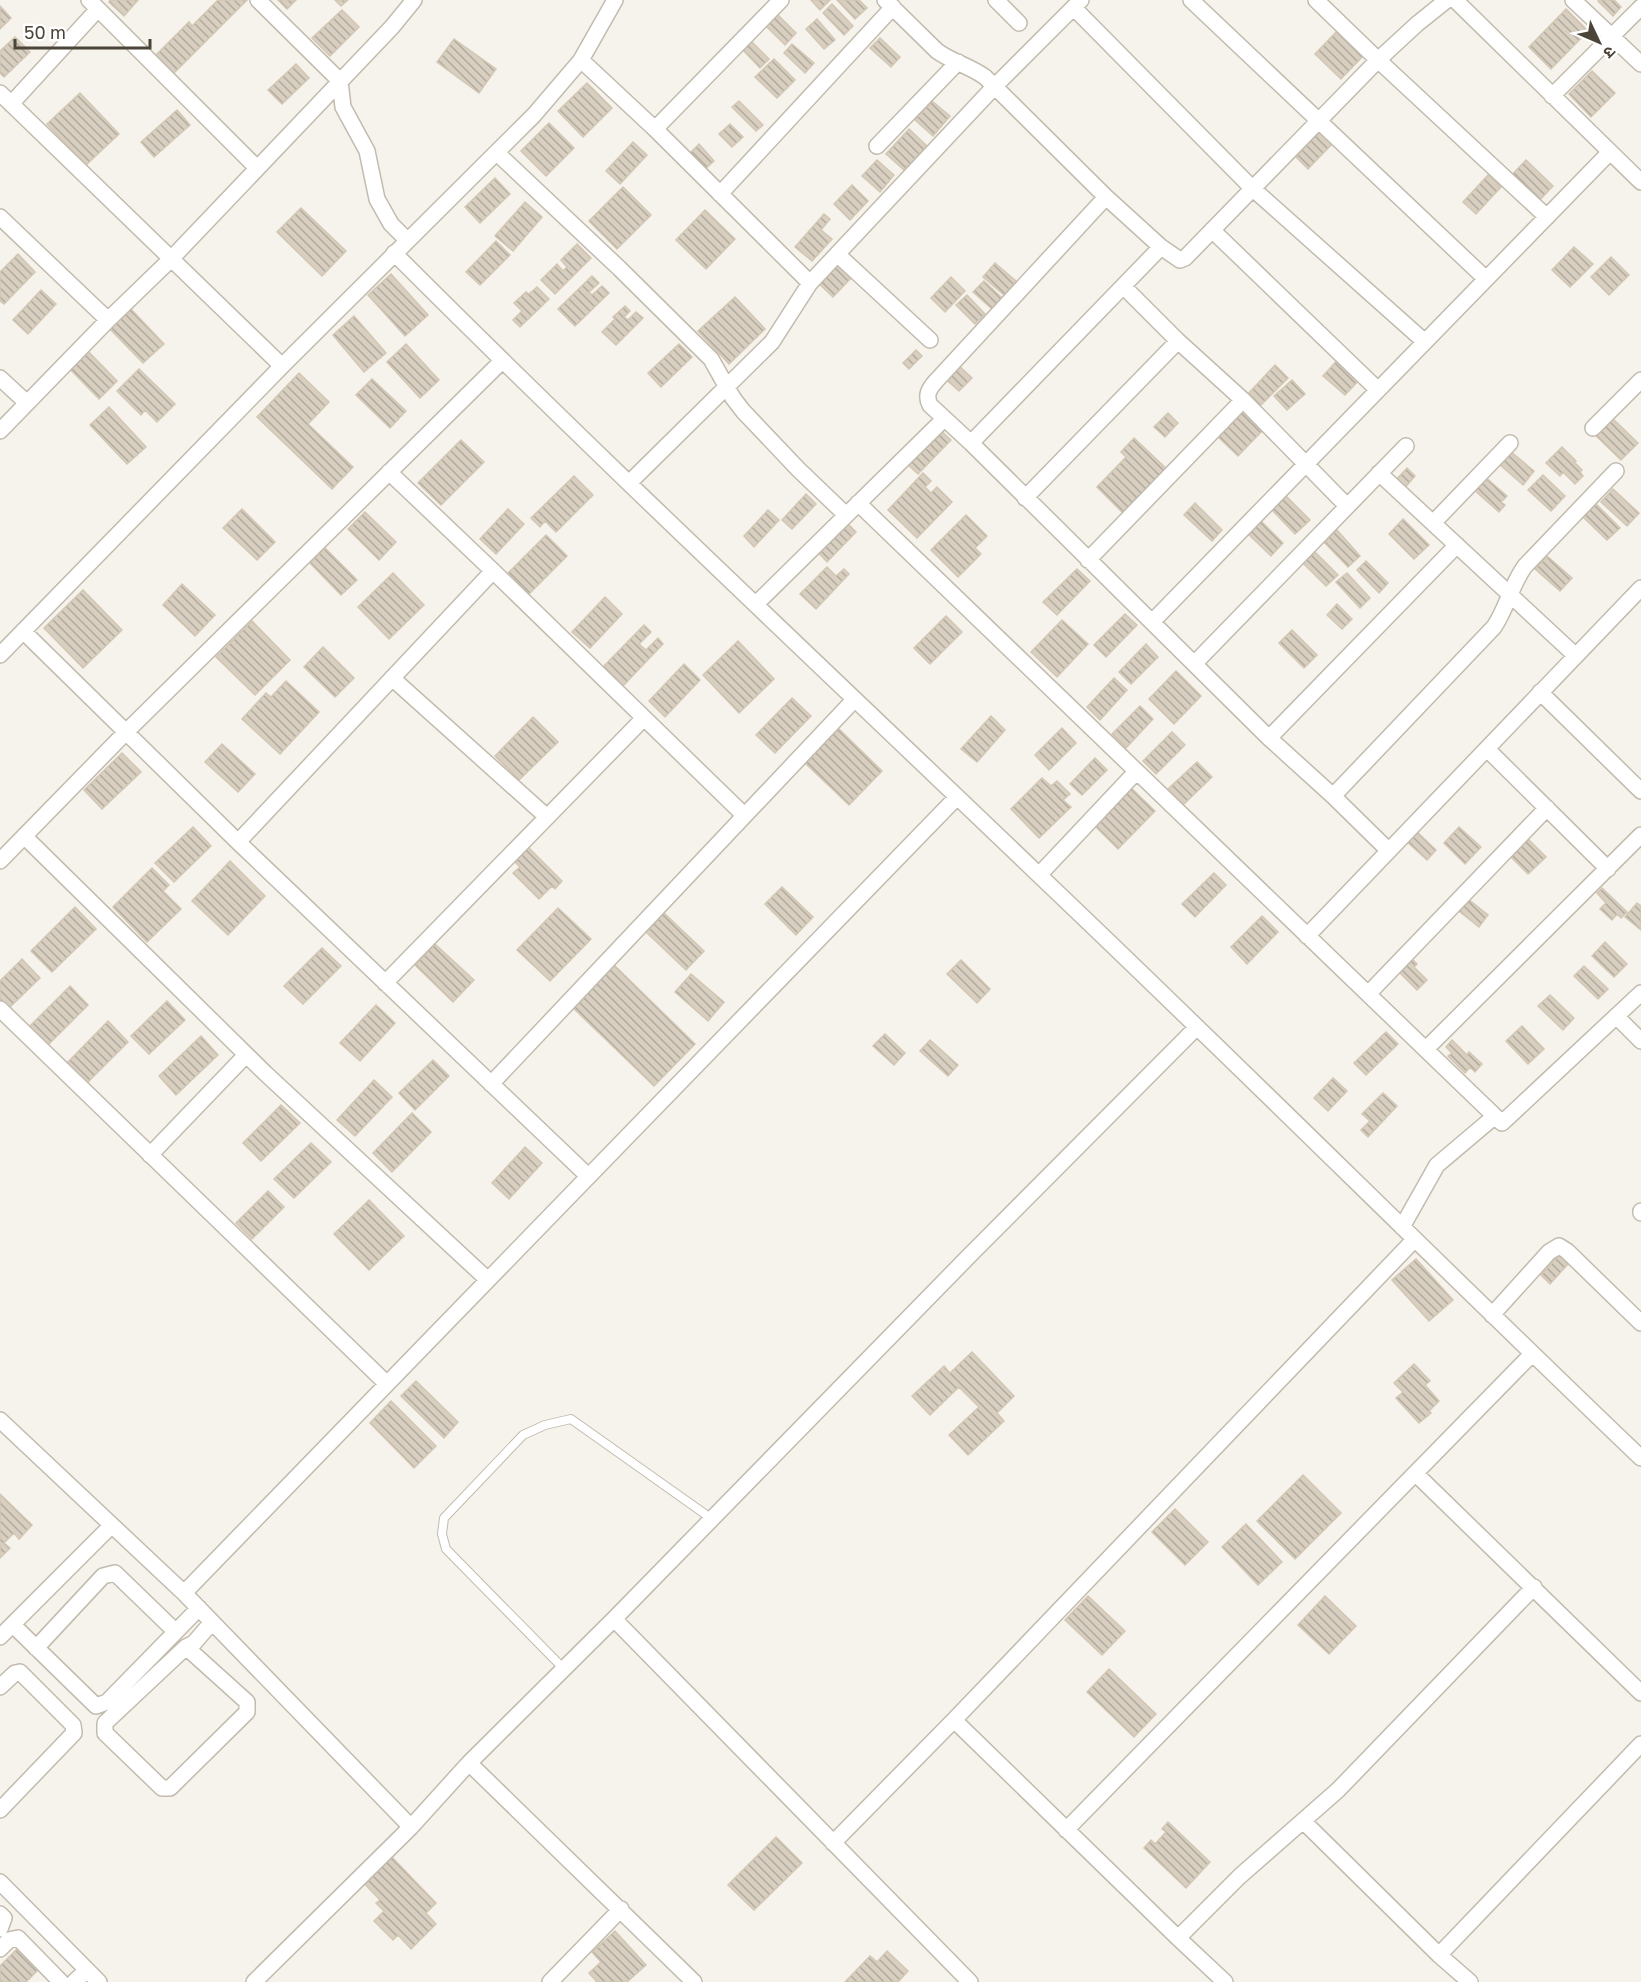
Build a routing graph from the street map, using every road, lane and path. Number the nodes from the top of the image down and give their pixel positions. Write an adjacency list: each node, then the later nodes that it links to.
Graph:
1 (258, 0): 21 (street)
2 (414, 0): 21 (street)
3 (615, 0): 17 (street)
4 (781, 0): 27 (street)
5 (996, 0): 15 (street)
6 (1191, 0): 26 (street)
7 (1316, 0): 18 (street)
8 (1447, 0): 18 (street)
9 (1455, 0): 24 (street)
10 (1573, 0): 16 (street)
11 (93, 4): 25 (street); 31 (street)
12 (889, 4): 19 (street); 34 (street)
13 (1078, 4): 22 (street); 33 (street)
14 (1641, 7): 16 (street)
15 (1019, 23)
16 (1612, 36): 20 (street); 24 (street)
17 (581, 60): 27 (street); 30 (street)
18 (1378, 60): 26 (street); 37 (street)
19 (958, 62): 22 (street); 28 (street)
20 (1641, 64)
21 (340, 81): 31 (street); 39 (street)
22 (994, 87): 35 (street); 42 (street)
23 (0, 93): 25 (street)
24 (1552, 96): 29 (street)
25 (11, 104): 43 (street)
26 (1319, 122): 33 (street); 44 (street)
27 (655, 129): 34 (street)
28 (877, 146)
29 (1610, 152): 32 (street); 37 (street)
30 (497, 153): 39 (street); 55 (street)
31 (257, 168): 43 (street)
32 (1641, 182)
33 (1252, 188): 38 (street); 50 (street)
34 (720, 194): 45 (street)
35 (1106, 197): 40 (street); 59 (street)
36 (0, 217): 47 (street)
37 (1547, 217): 44 (street)
38 (1212, 230): 40 (street); 56 (street)
39 (407, 240): 41 (street)
40 (1161, 247): 46 (street)
41 (394, 253): 51 (street); 52 (street)
42 (837, 254): 45 (street); 48 (street)
43 (171, 259): 47 (street); 52 (street)
44 (1486, 279): 50 (street)
45 (810, 283): 55 (street)
46 (1123, 286): 49 (street); 62 (street)
47 (108, 320): 58 (street)
48 (930, 340)
49 (1178, 341): 57 (street); 70 (street)
50 (1425, 342): 56 (street)
51 (502, 361): 67 (street); 69 (street)
52 (282, 366): 82 (street)
53 (0, 378): 58 (street)
54 (1641, 380): 60 (street)
55 (726, 387): 69 (street); 73 (street)
56 (1378, 390): 65 (street)
57 (1243, 400): 65 (street); 76 (street)
58 (27, 403): 61 (street)
59 (944, 419): 62 (street); 71 (street)
60 (1593, 428)
61 (0, 431)
62 (971, 443): 70 (street)
63 (1510, 443): 74 (street)
64 (1406, 446): 68 (street)
65 (1307, 463): 72 (street); 81 (street)
66 (1616, 471): 79 (street)
67 (389, 472): 77 (street); 90 (street)
68 (1379, 473): 72 (street); 74 (street)
69 (629, 483): 80 (street)
70 (1025, 498): 76 (street)
71 (858, 503): 73 (street); 93 (street)
72 (1347, 506): 85 (street)
73 (846, 515): 80 (street)
74 (1433, 523): 75 (street)
75 (1457, 545): 79 (street); 91 (street)
76 (1088, 560): 81 (street)
77 (494, 571): 86 (street); 89 (street)
78 (1641, 588): 84 (street)
79 (1509, 595): 84 (street); 95 (street)
80 (756, 604): 88 (street)
81 (1152, 622): 85 (street)
82 (23, 631): 83 (street); 90 (street)
83 (0, 655)
84 (1576, 656): 87 (street)
85 (1195, 663): 91 (street)
86 (392, 678): 99 (street); 102 (street)
87 (1540, 692): 92 (street); 94 (street)
88 (854, 700): 96 (street); 98 (street)
89 (644, 718): 98 (street); 99 (street)
90 (126, 732): 101 (street); 102 (street)
91 (1269, 738): 95 (street)
92 (1486, 749): 97 (street); 103 (street)
93 (1136, 772): 106 (street); 107 (street)
94 (1641, 791)
95 (1333, 796): 103 (street)
96 (957, 797): 106 (street); 120 (street)
97 (1547, 808): 105 (street); 109 (street)
98 (744, 815): 117 (street)
99 (547, 817): 108 (street)
100 (1641, 835): 105 (street)
101 (24, 836): 104 (street); 116 (street)
102 (238, 842): 108 (street)
103 (1388, 850): 107 (street)
104 (0, 861)
105 (1608, 869): 115 (street)
106 (1040, 875): 113 (street)
107 (1307, 936): 109 (street)
108 (385, 983): 117 (street)
109 (1369, 993): 115 (street)
110 (1641, 993): 112 (street)
111 (0, 1009): 119 (street)
112 (1616, 1016): 114 (street); 118 (street)
113 (1197, 1027): 121 (street); 131 (street)
114 (1641, 1041)
115 (1426, 1049): 118 (street)
116 (246, 1055): 119 (street); 123 (street)
117 (491, 1084): 120 (street)
118 (1495, 1116): 121 (street)
119 (150, 1155): 127 (street)
120 (588, 1176): 123 (street)
121 (1402, 1227): 122 (street)
122 (1414, 1240): 124 (street); 146 (street)
123 (488, 1280): 127 (street)
124 (1492, 1315): 125 (street); 126 (street)
125 (1641, 1323)
126 (1532, 1354): 129 (street); 130 (street)
127 (387, 1384): 134 (street)
128 (0, 1420): 132 (street)
129 (1641, 1458)
130 (1416, 1474): 133 (street); 152 (street)
131 (712, 1519): 136 (street); 143 (lane)
132 (111, 1526): 134 (street); 138 (street)
133 (1534, 1587): 145 (street); 150 (street)
134 (184, 1593): 135 (street)
135 (199, 1608): 137 (street); 139 (street)
136 (614, 1619): 143 (street); 153 (street)
137 (212, 1622): 141 (street); 151 (street)
138 (13, 1625): 140 (street); 142 (street)
139 (175, 1630): 142 (street); 142 (street)
140 (0, 1637)
141 (186, 1647): 141 (street)
142 (36, 1648)
143 (564, 1669): 148 (street)
144 (0, 1687): 149 (street)
145 (1641, 1693)
146 (954, 1720): 152 (street); 153 (street)
147 (1641, 1744): 160 (street)
148 (469, 1763): 151 (street); 155 (street)
149 (0, 1809)
150 (1303, 1821): 158 (street); 160 (street)
151 (411, 1827): 165 (street)
152 (1066, 1830): 158 (street)
153 (833, 1843): 168 (street)
154 (0, 1882): 161 (street)
155 (621, 1909): 166 (street); 167 (street)
156 (0, 1914): 157 (street)
157 (0, 1929)
158 (1178, 1938): 169 (street)
159 (0, 1949): 162 (street)
160 (1439, 1955): 170 (street)
161 (87, 1970): 163 (street); 164 (street)
162 (61, 1982)
163 (74, 1982)
164 (99, 1982)
165 (254, 1982)
166 (550, 1982)
167 (694, 1982)
168 (970, 1982)
169 (1226, 1982)
170 (1470, 1982)

